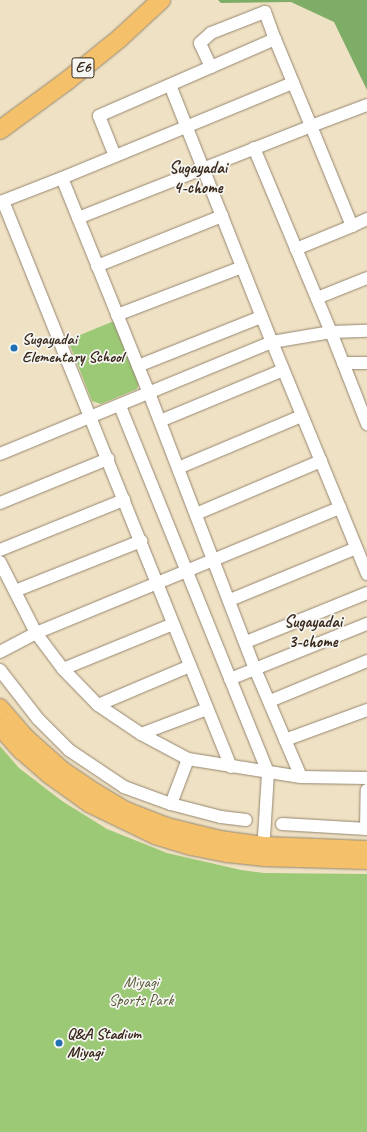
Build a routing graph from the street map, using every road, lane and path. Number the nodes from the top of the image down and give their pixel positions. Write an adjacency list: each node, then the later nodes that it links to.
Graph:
1 (161, 0): 9 (highway, E6)
2 (275, 39): 3 (street); 3 (street); 4 (street)
3 (211, 68): 5 (street)
4 (293, 83): 7 (street); 8 (street)
5 (170, 85): 7 (street); 11 (street)
6 (367, 105): 8 (street)
7 (186, 126): 11 (street); 12 (street)
8 (311, 126): 10 (street); 17 (street)
9 (0, 130)
10 (254, 148): 12 (street); 18 (street)
11 (115, 156): 13 (street)
12 (203, 168): 14 (street); 15 (street)
13 (62, 178): 15 (street); 36 (street)
14 (222, 216): 19 (street); 20 (street)
15 (78, 218): 19 (street)
16 (367, 219): 17 (street)
17 (352, 226): 18 (street)
18 (296, 249): 22 (street)
19 (97, 266): 23 (street)
20 (242, 267): 23 (street); 24 (street)
21 (367, 278): 22 (street)
22 (317, 298): 26 (street)
23 (117, 315): 30 (street)
24 (262, 317): 27 (street); 30 (street)
25 (367, 331): 26 (street)
26 (331, 332): 27 (street); 28 (street)
27 (272, 342): 31 (street); 32 (street)
28 (343, 363): 29 (street); 34 (street)
29 (367, 363)
30 (138, 366): 32 (street)
31 (283, 370): 35 (street); 37 (street)
32 (149, 394): 33 (street); 37 (street)
33 (120, 406): 36 (street); 52 (street)
34 (364, 411): 38 (street)
35 (302, 416): 41 (street); 42 (street)
36 (91, 417): 39 (street); 40 (street)
37 (160, 421): 42 (street)
38 (367, 424)
39 (0, 454)
40 (108, 459): 43 (street); 44 (street)
41 (320, 461): 45 (street); 46 (street)
42 (178, 468): 46 (street)
43 (124, 500): 47 (street); 49 (street)
44 (0, 503)
45 (340, 508): 48 (street); 50 (street)
46 (196, 514): 50 (street)
47 (141, 541): 54 (street); 55 (street)
48 (356, 548): 53 (street); 57 (street)
49 (0, 550)
50 (213, 559): 52 (street); 57 (street)
51 (0, 562): 55 (street)
52 (186, 570): 54 (street); 68 (street)
53 (367, 574)
54 (157, 582): 58 (street); 60 (street)
55 (15, 590): 60 (street)
56 (367, 593): 61 (street)
57 (230, 600): 61 (street)
58 (174, 624): 64 (street); 65 (street)
59 (367, 624): 66 (street)
60 (36, 633): 62 (street); 65 (street)
61 (246, 642): 66 (street)
62 (0, 652)
63 (367, 661): 69 (street)
64 (190, 666): 70 (street); 72 (street)
65 (63, 669): 70 (street)
66 (255, 669): 68 (street); 69 (street)
67 (0, 670): 83 (street)
68 (230, 679): 79 (street)
69 (270, 702): 76 (street)
70 (98, 705): 75 (street)
71 (0, 707): 88 (main road)
72 (208, 709): 75 (street); 78 (street)
73 (367, 710): 76 (street)
74 (0, 728): 88 (main road)
75 (141, 734): 77 (street)
76 (285, 740): 80 (street)
77 (188, 759): 78 (street); 83 (street)
78 (231, 767): 79 (street)
79 (268, 773): 80 (street); 88 (street)
80 (300, 777): 81 (street)
81 (367, 778)
82 (367, 790): 86 (street)
83 (171, 804): 84 (street)
84 (246, 820)
85 (282, 824): 86 (street)
86 (366, 829)
87 (367, 849): 88 (main road)
88 (263, 852): 89 (main road)
89 (367, 861)

